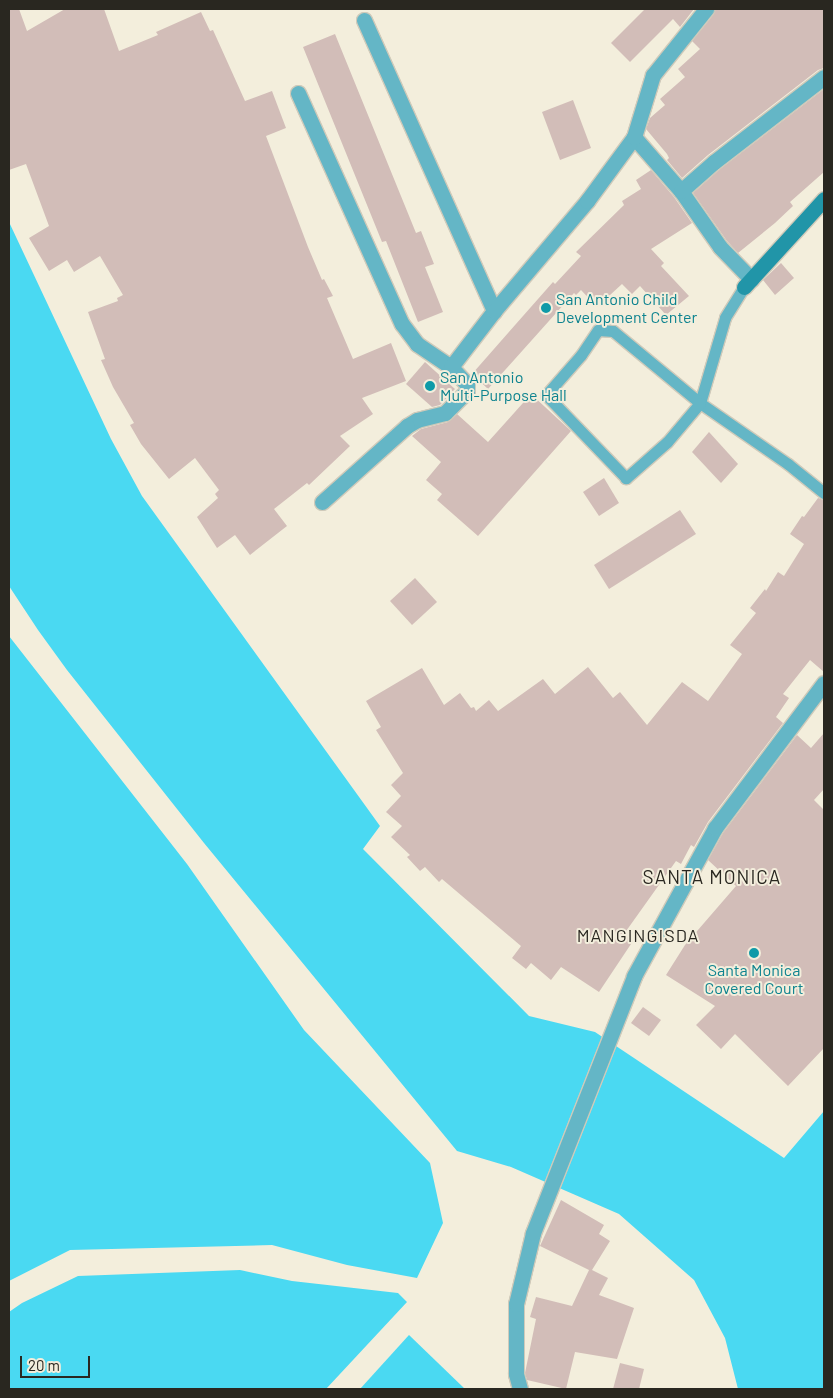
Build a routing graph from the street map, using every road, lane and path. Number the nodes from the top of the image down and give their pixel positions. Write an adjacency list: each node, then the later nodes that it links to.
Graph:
1 (706, 9): 5 (street)
2 (364, 20): 9 (street)
3 (824, 76): 6 (street)
4 (298, 93): 10 (street)
5 (634, 137): 6 (street); 9 (street)
6 (681, 190): 8 (street)
7 (824, 199): 8 (street)
8 (747, 283): 11 (lane)
9 (494, 311): 10 (street)
10 (451, 367): 13 (street)
11 (700, 403): 11 (lane); 12 (lane)
12 (824, 493)
13 (322, 502)
14 (824, 683): 15 (street)
15 (520, 1389)

